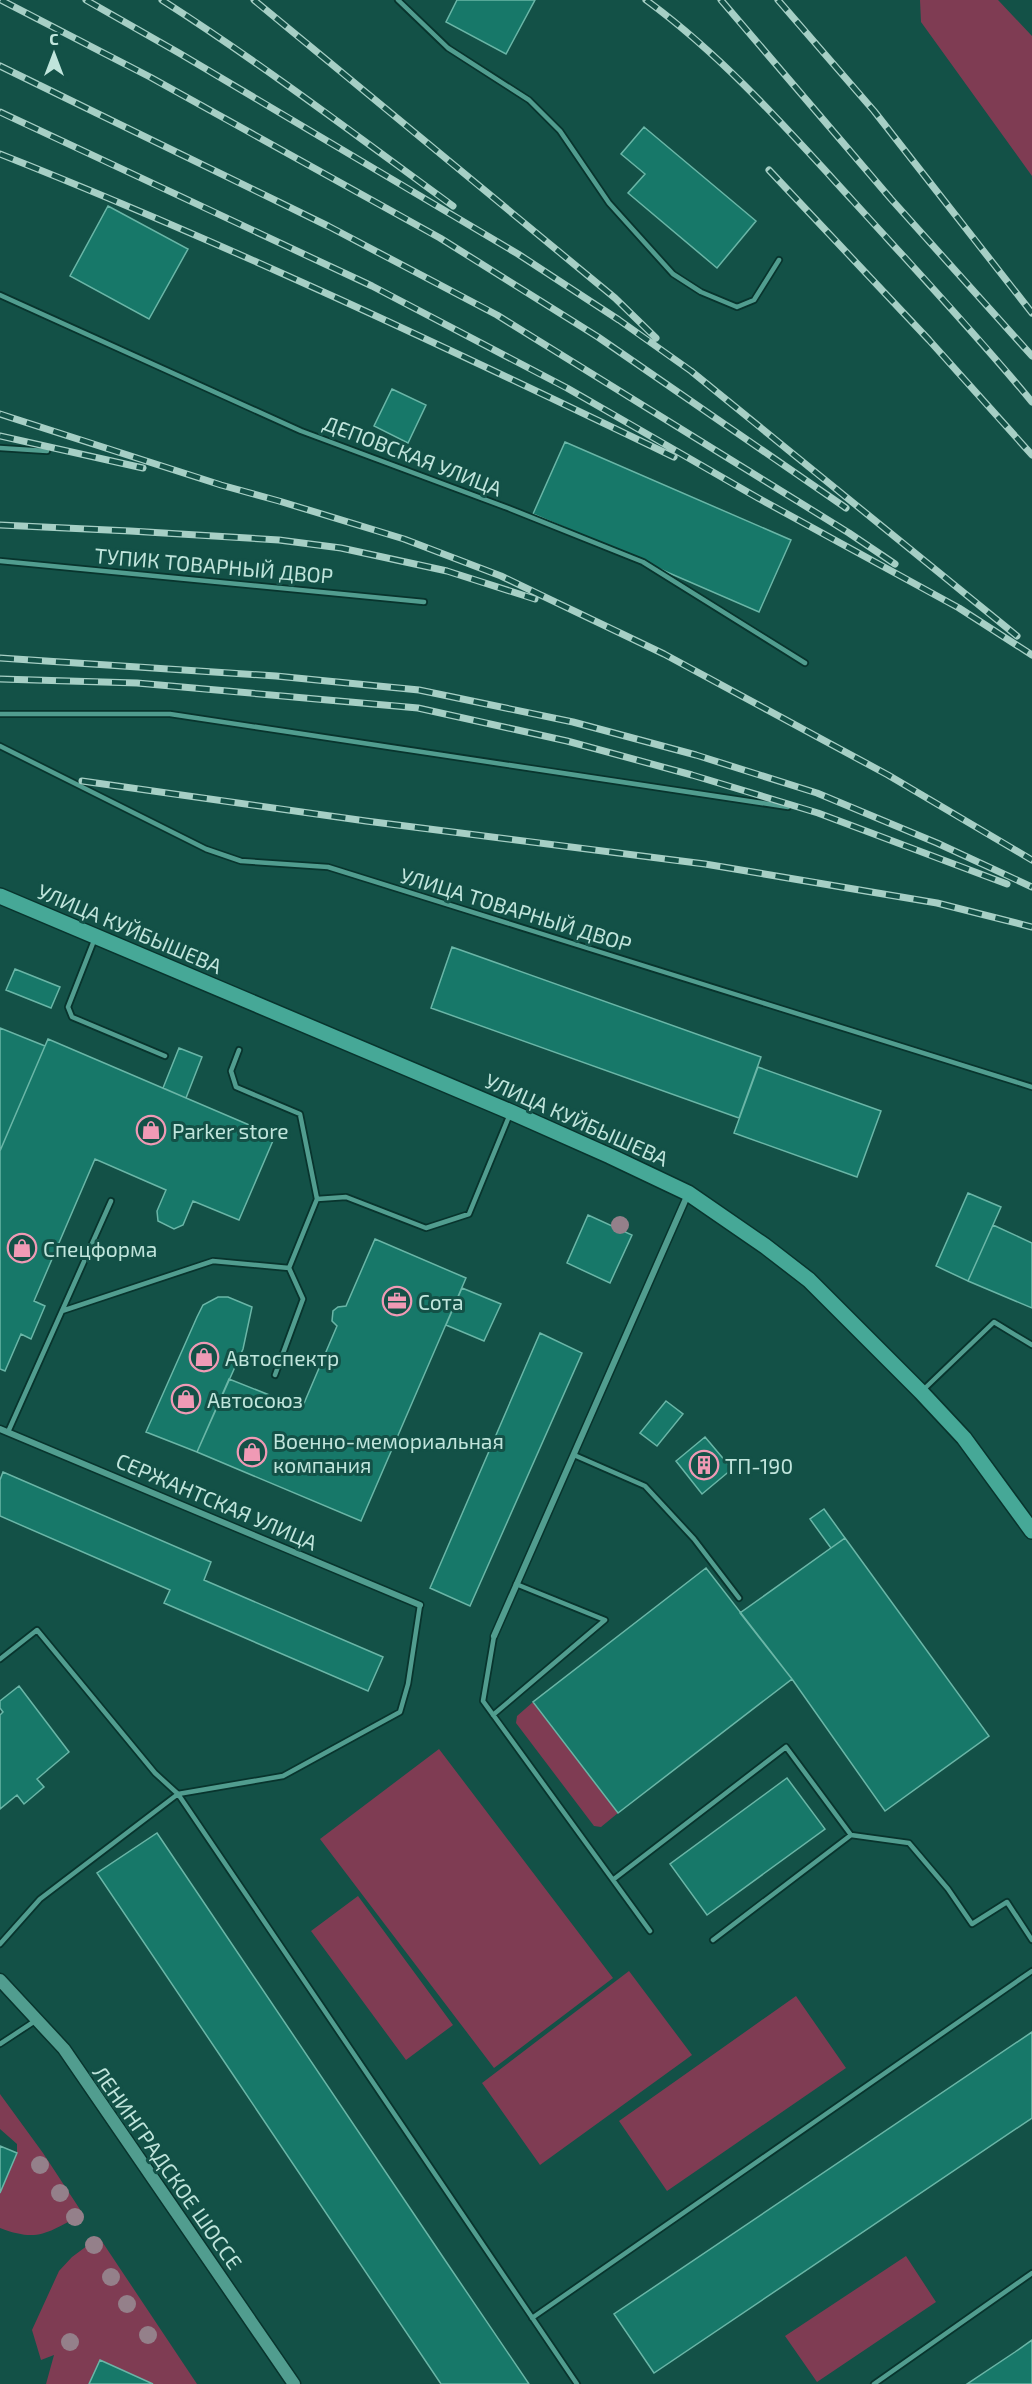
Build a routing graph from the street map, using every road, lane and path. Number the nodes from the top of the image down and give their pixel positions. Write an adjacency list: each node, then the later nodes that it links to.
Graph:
1 (398, 0): 2 (lane)
2 (779, 260)
3 (0, 295): 8 (lane, ДЕПОВСКАЯ УЛИЦА)
4 (0, 448): 5 (lane)
5 (47, 451)
6 (0, 561): 7 (lane, ТУПИК ТОВАРНЫЙ ДВОР)
7 (424, 602)
8 (805, 663)
9 (0, 714): 11 (lane)
10 (0, 746): 16 (lane, УЛИЦА ТОВАРНЫЙ ДВОР)
11 (788, 807)
12 (0, 896): 13 (main road, УЛИЦА КУЙБЫШЕВА)
13 (96, 935): 15 (lane); 17 (main road, УЛИЦА КУЙБЫШЕВА)
14 (239, 1050): 19 (lane)
15 (165, 1056)
16 (1032, 1087)
17 (512, 1112): 18 (main road, УЛИЦА КУЙБЫШЕВА); 19 (lane)
18 (688, 1194): 25 (main road, УЛИЦА КУЙБЫШЕВА); 28 (street)
19 (317, 1199): 21 (lane)
20 (111, 1202): 22 (lane)
21 (289, 1268): 22 (lane); 24 (lane)
22 (62, 1311): 27 (lane)
23 (1032, 1345): 25 (lane)
24 (275, 1375)
25 (921, 1392): 29 (main road, УЛИЦА КУЙБЫШЕВА)
26 (0, 1429): 27 (street, СЕРЖАНТСКАЯ УЛИЦА)
27 (8, 1432): 32 (street, СЕРЖАНТСКАЯ УЛИЦА)
28 (574, 1455): 30 (street); 31 (lane)
29 (1032, 1531)
30 (516, 1584): 33 (street); 35 (lane)
31 (739, 1598)
32 (420, 1605): 36 (lane)
33 (494, 1636): 35 (lane)
34 (0, 1659): 36 (lane)
35 (493, 1715): 38 (lane)
36 (178, 1794): 42 (lane); 48 (lane)
37 (851, 1834): 38 (lane); 40 (lane); 41 (lane)
38 (614, 1879): 39 (lane)
39 (650, 1931)
40 (713, 1940)
41 (1032, 1940)
42 (0, 1944)
43 (1032, 1971): 48 (lane)
44 (0, 1980): 45 (main road, ЛЕНИНГРАДСКОЕ ШОССЕ)
45 (38, 2019): 46 (lane); 49 (main road, ЛЕНИНГРАДСКОЕ ШОССЕ)
46 (0, 2044)
47 (1032, 2273): 51 (lane)
48 (532, 2318): 50 (lane)
49 (294, 2384)
50 (577, 2384)
51 (874, 2384)

